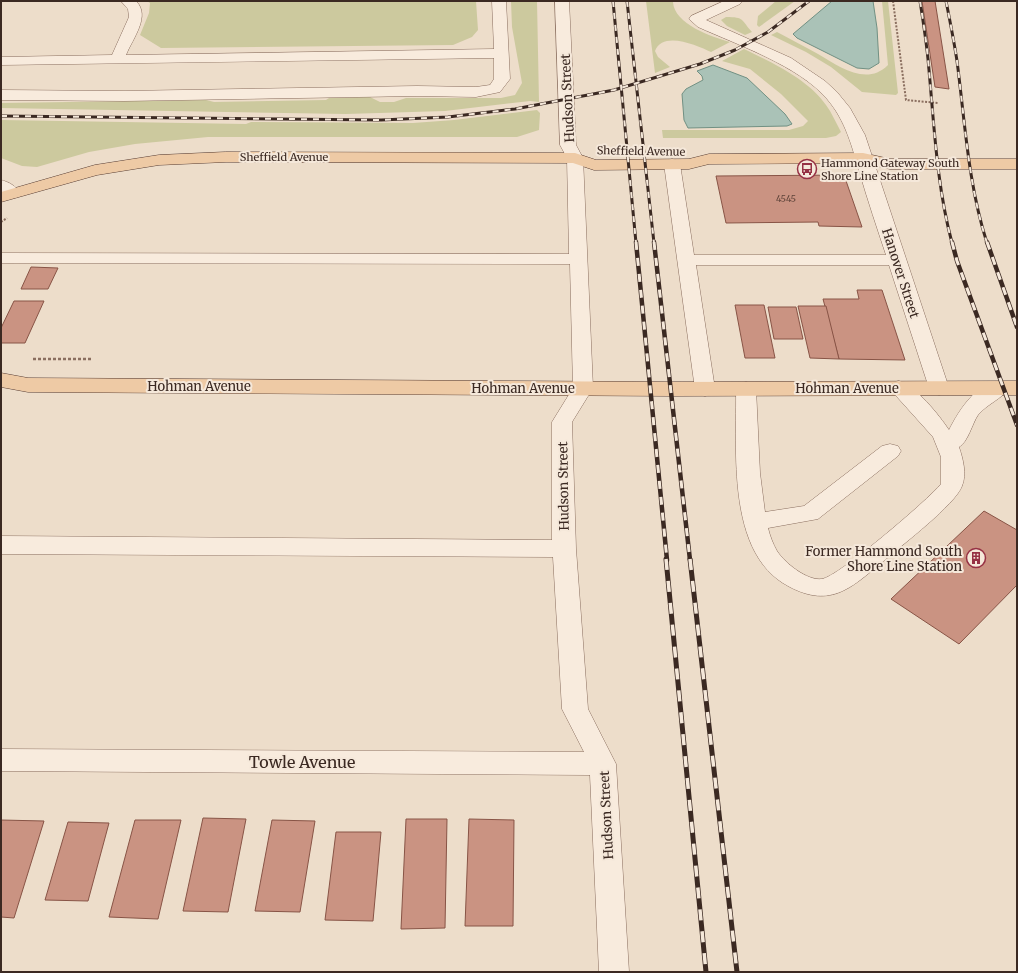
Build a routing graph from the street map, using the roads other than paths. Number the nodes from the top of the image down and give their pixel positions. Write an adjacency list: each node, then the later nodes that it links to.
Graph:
1 (128, 1): 6 (street)
2 (499, 1): 5 (street)
3 (562, 1): 10 (street, Hudson Street)
4 (735, 1): 12 (street, Hanover Street)
5 (502, 52): 6 (street); 8 (street)
6 (117, 59): 7 (street)
7 (1, 61)
8 (1, 95)
9 (1017, 150): 12 (main road, Sheffield Avenue)
10 (575, 158): 11 (main road, Sheffield Avenue); 13 (main road, Sheffield Avenue); 15 (main road, Sheffield Avenue); 17 (street, Hudson Street)
11 (709, 158): 12 (main road, Sheffield Avenue); 13 (main road, Sheffield Avenue)
12 (863, 158): 14 (main road, Sheffield Avenue); 19 (street, Hanover Street)
13 (672, 164): 18 (street)
14 (1017, 164)
15 (5, 191)
16 (1, 258): 17 (street)
17 (579, 259): 22 (street, Hudson Street)
18 (686, 260): 19 (street); 26 (street)
19 (896, 260): 24 (street, Hanover Street)
20 (1, 380): 21 (main road, Hohman Avenue)
21 (28, 385): 22 (main road, Hohman Avenue); 28 (main road, Hohman Avenue)
22 (583, 388): 26 (main road, Hohman Avenue); 33 (street, Hudson Street)
23 (899, 388): 24 (main road, Hohman Avenue); 27 (main road, Hohman Avenue); 29 (street)
24 (939, 388): 25 (main road, Hohman Avenue)
25 (1008, 388): 29 (street)
26 (705, 389): 27 (main road, Hohman Avenue)
27 (746, 389): 31 (street)
28 (1, 391)
29 (948, 444): 31 (street)
30 (890, 451): 31 (street)
31 (754, 522)
32 (1, 545): 33 (street)
33 (564, 549): 35 (street, Hudson Street)
34 (1, 760): 35 (street, Towle Avenue)
35 (603, 764): 36 (street, Hudson Street)
36 (614, 972)

